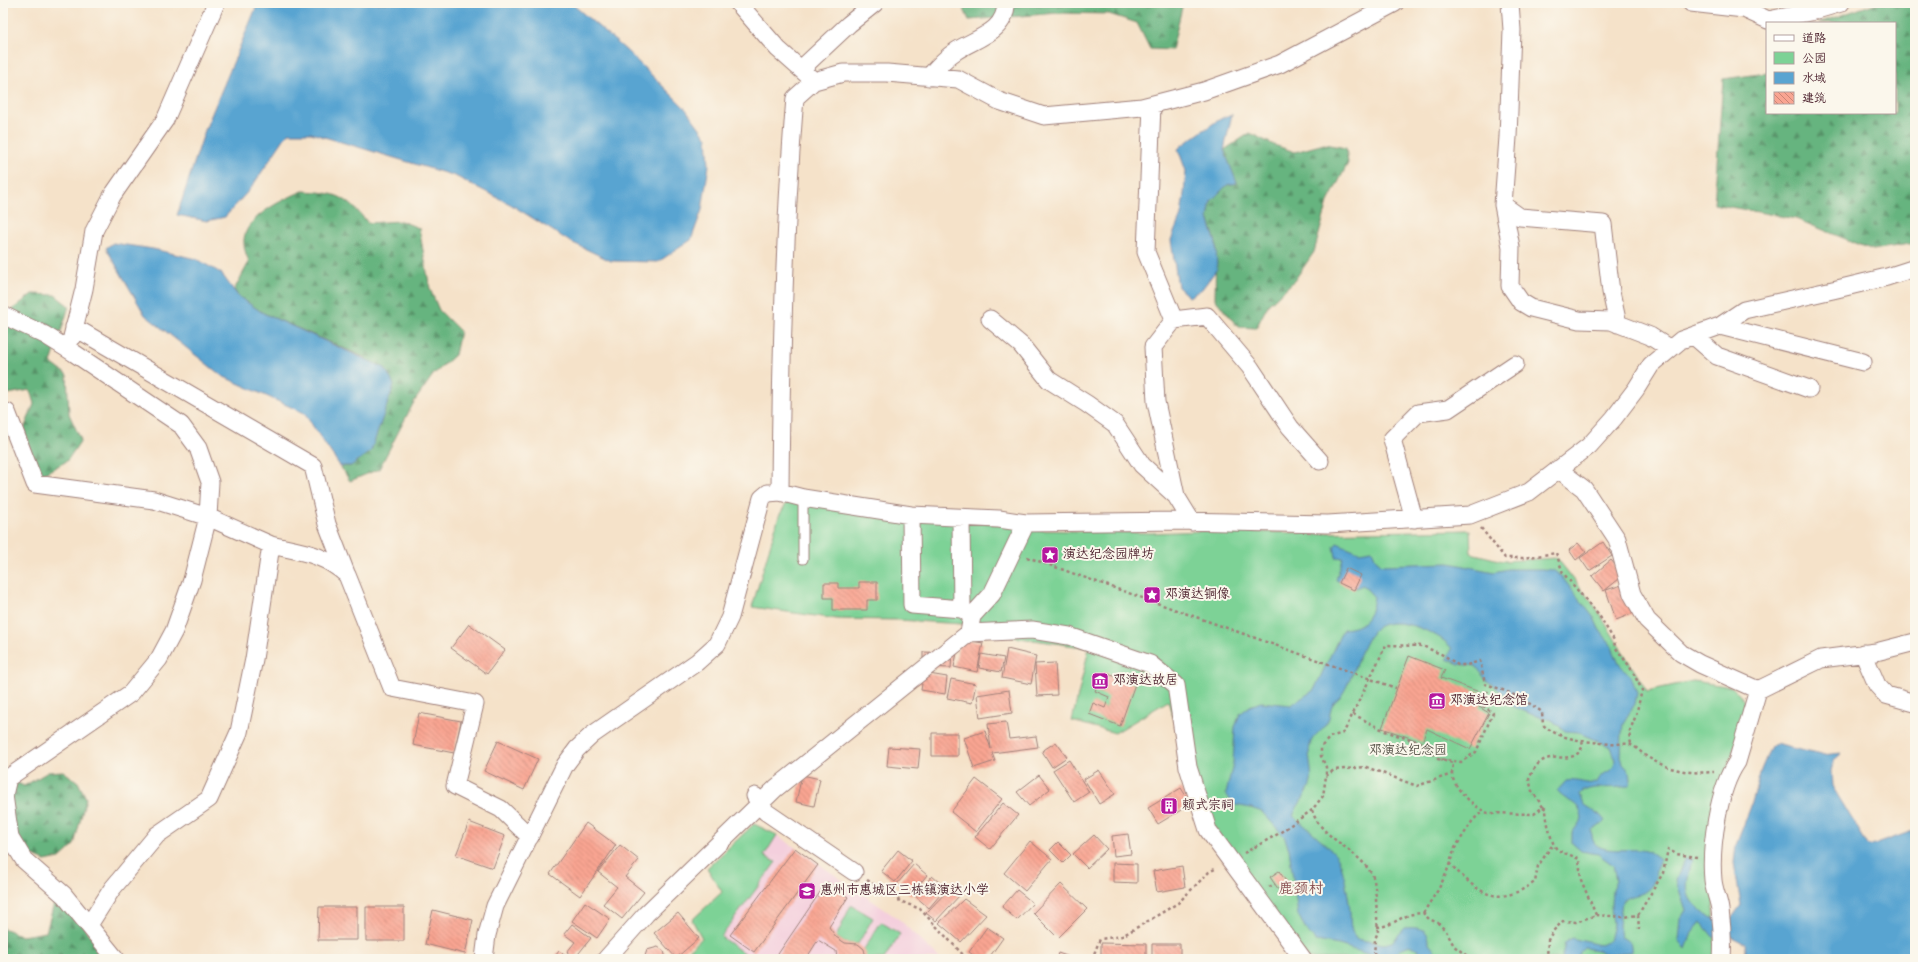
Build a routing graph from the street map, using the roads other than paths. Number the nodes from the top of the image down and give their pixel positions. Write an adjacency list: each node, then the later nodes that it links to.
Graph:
1 (216, 3): 20 (street)
2 (738, 3): 10 (street)
3 (875, 3): 10 (street)
4 (1006, 3): 11 (street)
5 (1395, 3): 13 (street)
6 (1510, 3): 14 (street)
7 (1691, 3): 9 (street)
8 (1841, 3): 9 (street)
9 (1745, 6)
10 (801, 69): 12 (street)
11 (930, 77): 12 (street); 13 (street)
12 (814, 81): 31 (street)
13 (1152, 105): 18 (street)
14 (1503, 205): 19 (street); 19 (street)
15 (1915, 268): 21 (street)
16 (3, 315): 23 (street)
17 (990, 319): 32 (street)
18 (1174, 320): 29 (street); 32 (street)
19 (1618, 324): 24 (street)
20 (74, 326): 23 (street); 42 (street)
21 (1720, 326): 22 (street); 25 (street)
22 (1694, 336): 24 (street); 27 (street)
23 (67, 348): 35 (street)
24 (1670, 349): 30 (street)
25 (1862, 362)
26 (1515, 364): 37 (street)
27 (1809, 388)
28 (7, 412): 35 (street)
29 (1320, 461)
30 (1558, 469): 37 (street); 46 (street)
31 (780, 492): 33 (street); 49 (street)
32 (1176, 496): 38 (street)
33 (803, 498): 34 (street); 41 (lane)
34 (911, 515): 36 (street); 43 (street)
35 (208, 517): 40 (street); 51 (street)
36 (961, 518): 39 (street); 43 (street)
37 (1414, 520): 38 (street)
38 (1192, 522): 39 (street)
39 (1026, 523): 43 (street)
40 (271, 546): 42 (street); 51 (street)
41 (803, 559)
42 (347, 575): 49 (street)
43 (967, 619): 53 (street); 56 (street)
44 (1915, 642): 45 (street)
45 (1862, 653): 46 (street); 47 (street)
46 (1758, 690): 52 (street)
47 (1915, 703)
48 (755, 796): 50 (street)
49 (530, 837): 55 (street)
50 (854, 872)
51 (89, 925): 54 (street)
52 (1721, 952)
53 (1300, 957)
54 (116, 959)
55 (484, 959)
56 (606, 959)

